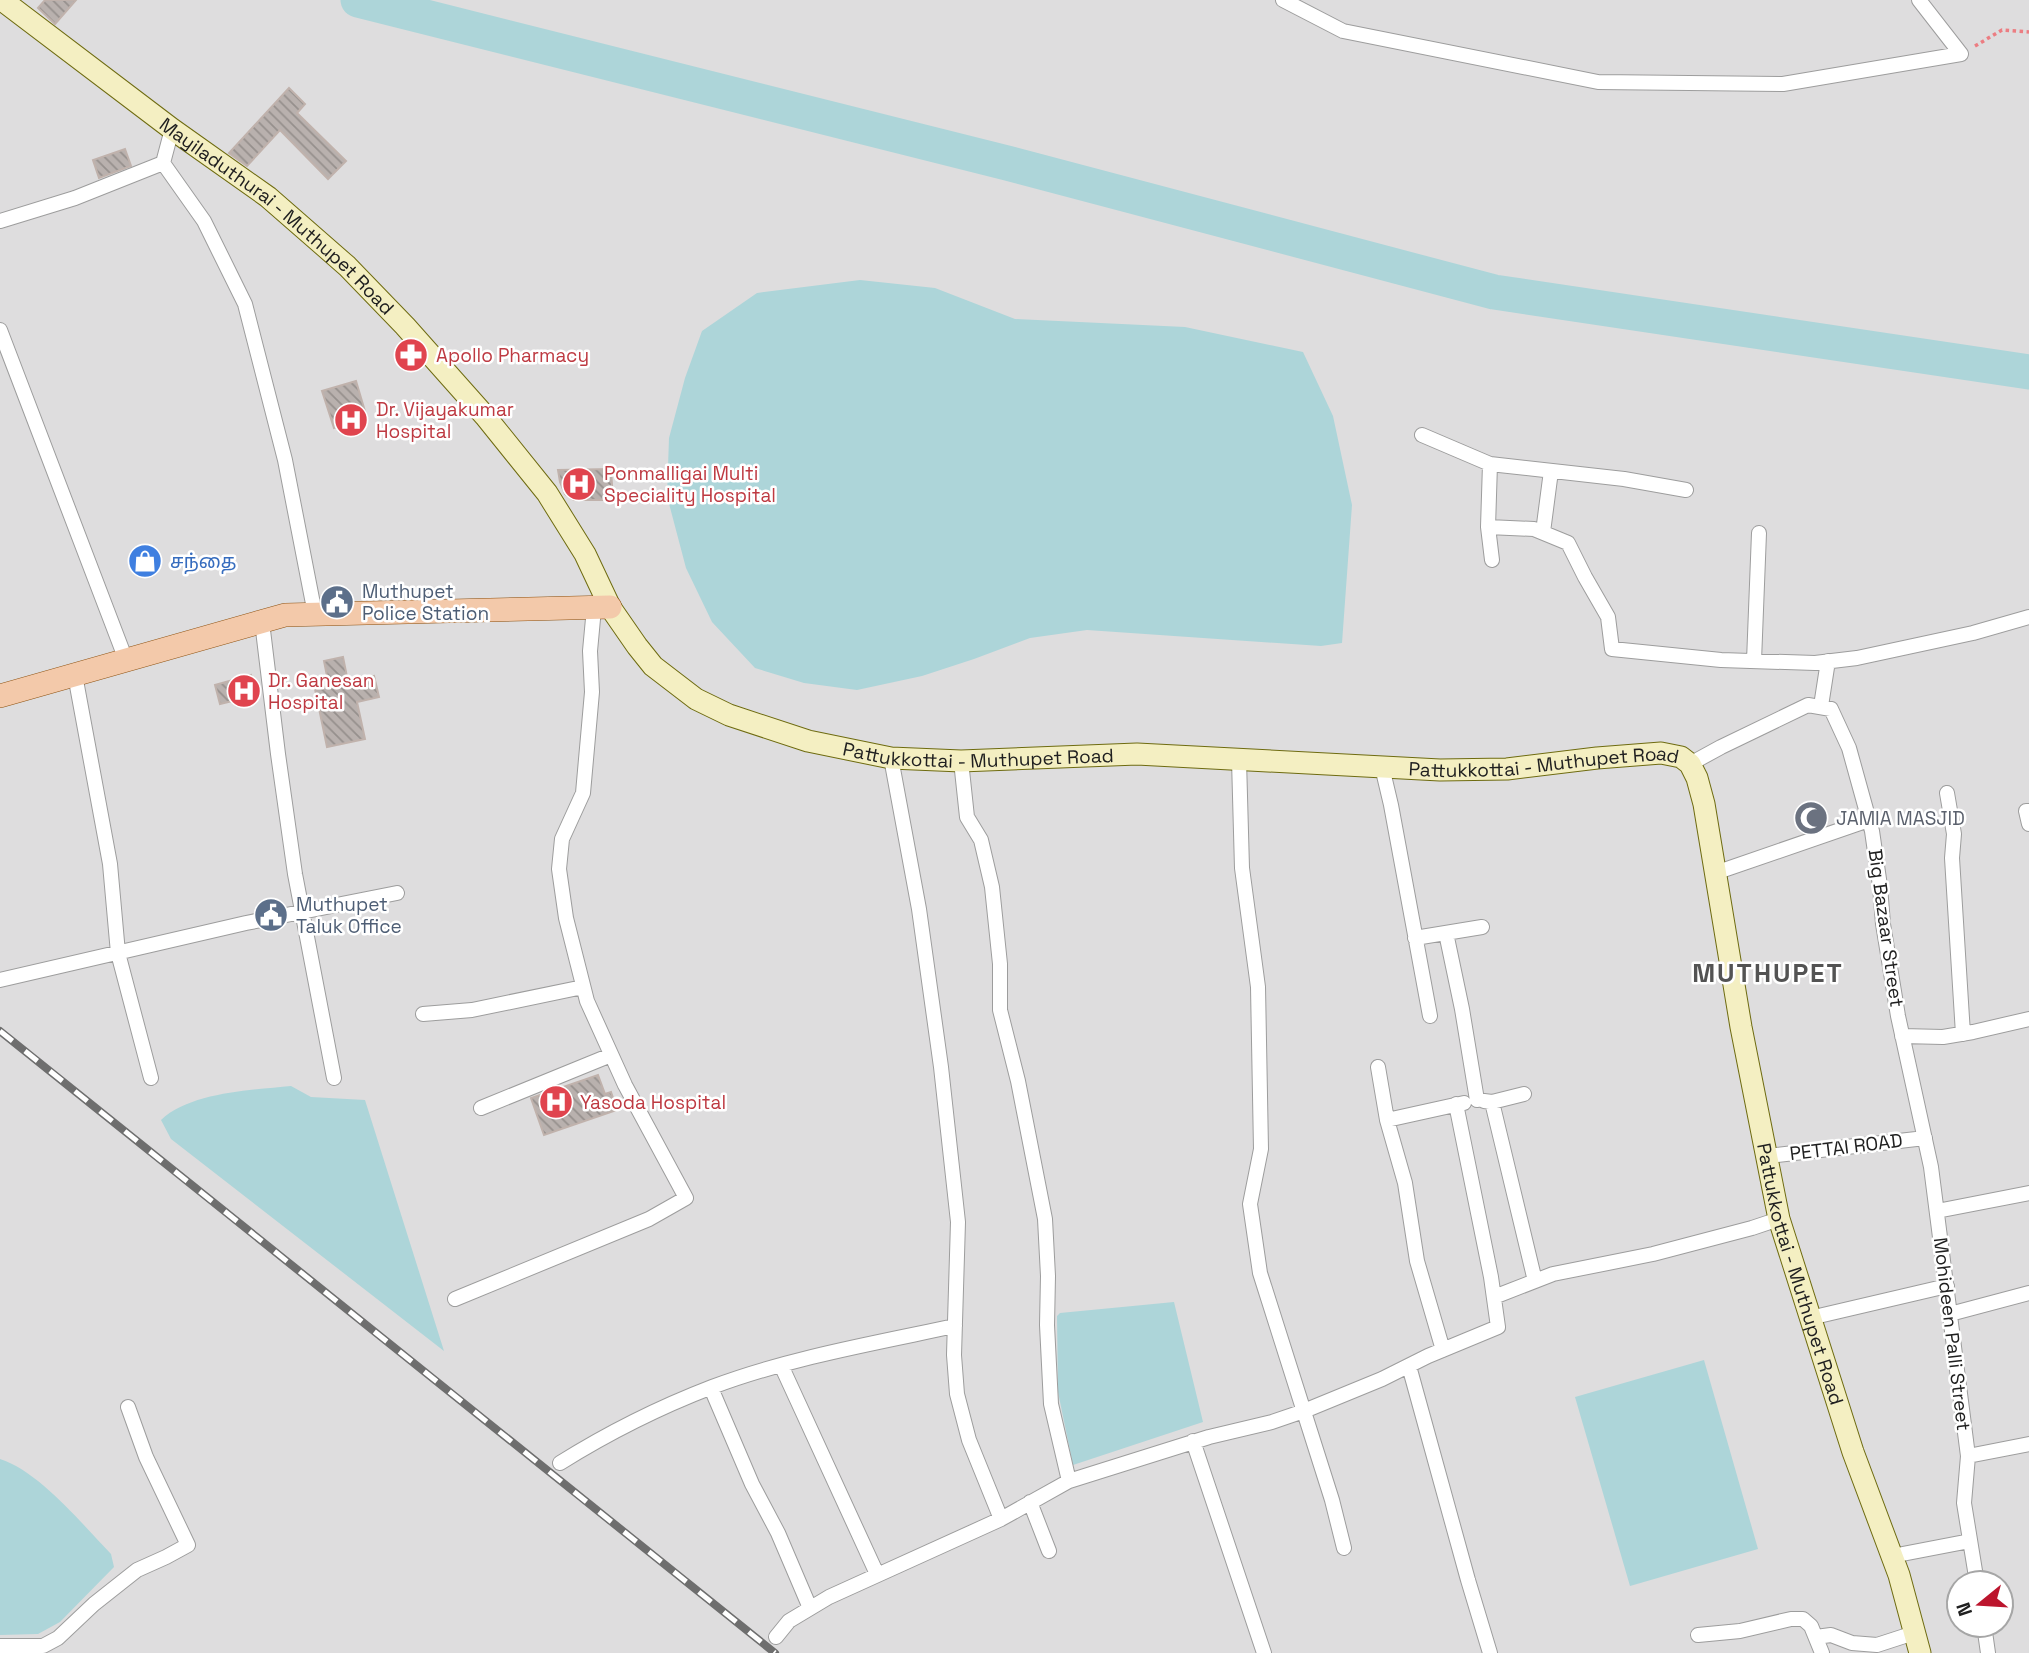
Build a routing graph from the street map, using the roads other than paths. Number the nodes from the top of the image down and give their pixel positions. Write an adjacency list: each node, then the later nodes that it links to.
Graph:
1 (2, 0): 4 (main road, Mayiladuthurai - Muthupet Road)
2 (1283, 0): 3 (street)
3 (1919, 0)
4 (172, 129): 5 (street); 16 (main road, Mayiladuthurai - Muthupet Road)
5 (163, 163): 6 (street); 17 (street)
6 (0, 221)
7 (0, 330): 20 (street)
8 (1423, 435): 9 (street)
9 (1490, 464): 10 (street); 12 (street)
10 (1551, 471): 11 (street); 13 (street)
11 (1686, 490)
12 (1488, 527): 13 (street); 15 (street)
13 (1543, 533): 21 (street)
14 (1759, 533): 21 (street)
15 (1492, 559)
16 (602, 607): 17 (main road); 26 (main road, Pattukkottai - Muthupet Road); 43 (street)
17 (315, 614): 19 (main road)
18 (2029, 617): 22 (street)
19 (262, 622): 20 (main road); 37 (street)
20 (126, 660): 23 (main road)
21 (1754, 661): 22 (street)
22 (1828, 661): 25 (street)
23 (75, 675): 24 (main road); 41 (street)
24 (0, 696)
25 (1821, 706): 29 (street); 33 (street, Big Bazaar Street)
26 (891, 758): 28 (main road, Pattukkottai - Muthupet Road); 71 (street)
27 (1239, 760): 28 (main road, Pattukkottai - Muthupet Road); 30 (main road, Pattukkottai - Muthupet Road); 77 (street)
28 (961, 761): 82 (street)
29 (1690, 764): 30 (main road, Pattukkottai - Muthupet Road); 35 (main road, Pattukkottai - Muthupet Road)
30 (1382, 767): 40 (street)
31 (1947, 793): 47 (street)
32 (2029, 811): 34 (street)
33 (1869, 820): 35 (street); 48 (street, Big Bazaar Street)
34 (2029, 824)
35 (1715, 873): 60 (main road, Pattukkottai - Muthupet Road)
36 (397, 893): 37 (street)
37 (302, 912): 41 (street); 52 (street)
38 (1482, 927): 39 (street)
39 (1446, 933): 40 (street); 54 (street)
40 (1415, 938): 45 (street)
41 (118, 953): 42 (street); 51 (street)
42 (0, 980)
43 (583, 987): 44 (street); 49 (street)
44 (423, 1014)
45 (1430, 1016)
46 (2028, 1021): 47 (street)
47 (1963, 1034): 48 (street)
48 (1902, 1036): 59 (street, Big Bazaar Street)
49 (611, 1055): 57 (street); 68 (street)
50 (1378, 1068): 58 (street)
51 (151, 1078)
52 (334, 1078)
53 (1524, 1094): 55 (street)
54 (1477, 1100): 55 (street); 56 (street)
55 (1492, 1102): 64 (street)
56 (1456, 1104): 58 (street); 67 (street)
57 (481, 1108)
58 (1387, 1120): 72 (street)
59 (1925, 1138): 60 (street, PETTAI ROAD); 62 (street, PETTAI ROAD)
60 (1768, 1156): 63 (main road, Pattukkottai - Muthupet Road)
61 (2029, 1192): 62 (street)
62 (1937, 1211): 65 (street, Mohideen Palli Street)
63 (1779, 1219): 64 (street); 70 (main road, Pattukkottai - Muthupet Road)
64 (1535, 1281): 67 (street)
65 (1947, 1286): 69 (street, Mohideen Palli Street); 70 (street)
66 (2029, 1293): 69 (street)
67 (1494, 1297): 72 (street)
68 (455, 1299)
69 (1950, 1314): 80 (street, Mohideen Palli Street)
70 (1810, 1318): 88 (main road, Pattukkottai - Muthupet Road)
71 (955, 1326): 73 (street); 84 (street)
72 (1443, 1350): 74 (street)
73 (781, 1365): 75 (street); 90 (street)
74 (1409, 1366): 77 (street); 100 (street)
75 (711, 1388): 81 (street); 91 (street)
76 (128, 1407): 98 (street)
77 (1304, 1411): 78 (street); 86 (street)
78 (1193, 1441): 82 (street); 99 (street)
79 (2029, 1444): 80 (street, Mohideen Palli Street)
80 (1968, 1456): 85 (street, Mohideen Palli Street)
81 (560, 1463)
82 (1069, 1481): 83 (street)
83 (1030, 1502): 84 (street); 87 (street)
84 (1001, 1519): 90 (street)
85 (1970, 1541): 88 (street); 89 (street, Mohideen Palli Street)
86 (1344, 1548)
87 (1049, 1551)
88 (1892, 1556): 95 (main road, Pattukkottai - Muthupet Road)
89 (1975, 1569)
90 (877, 1574): 91 (street)
91 (810, 1608): 93 (street)
92 (1698, 1635): 94 (street)
93 (775, 1637)
94 (1816, 1637): 97 (street); 101 (street)
95 (1917, 1643): 97 (street)
96 (0, 1646): 98 (street)
97 (1878, 1649)
98 (45, 1650)
99 (1264, 1653)
100 (1490, 1653)
101 (1822, 1653)

